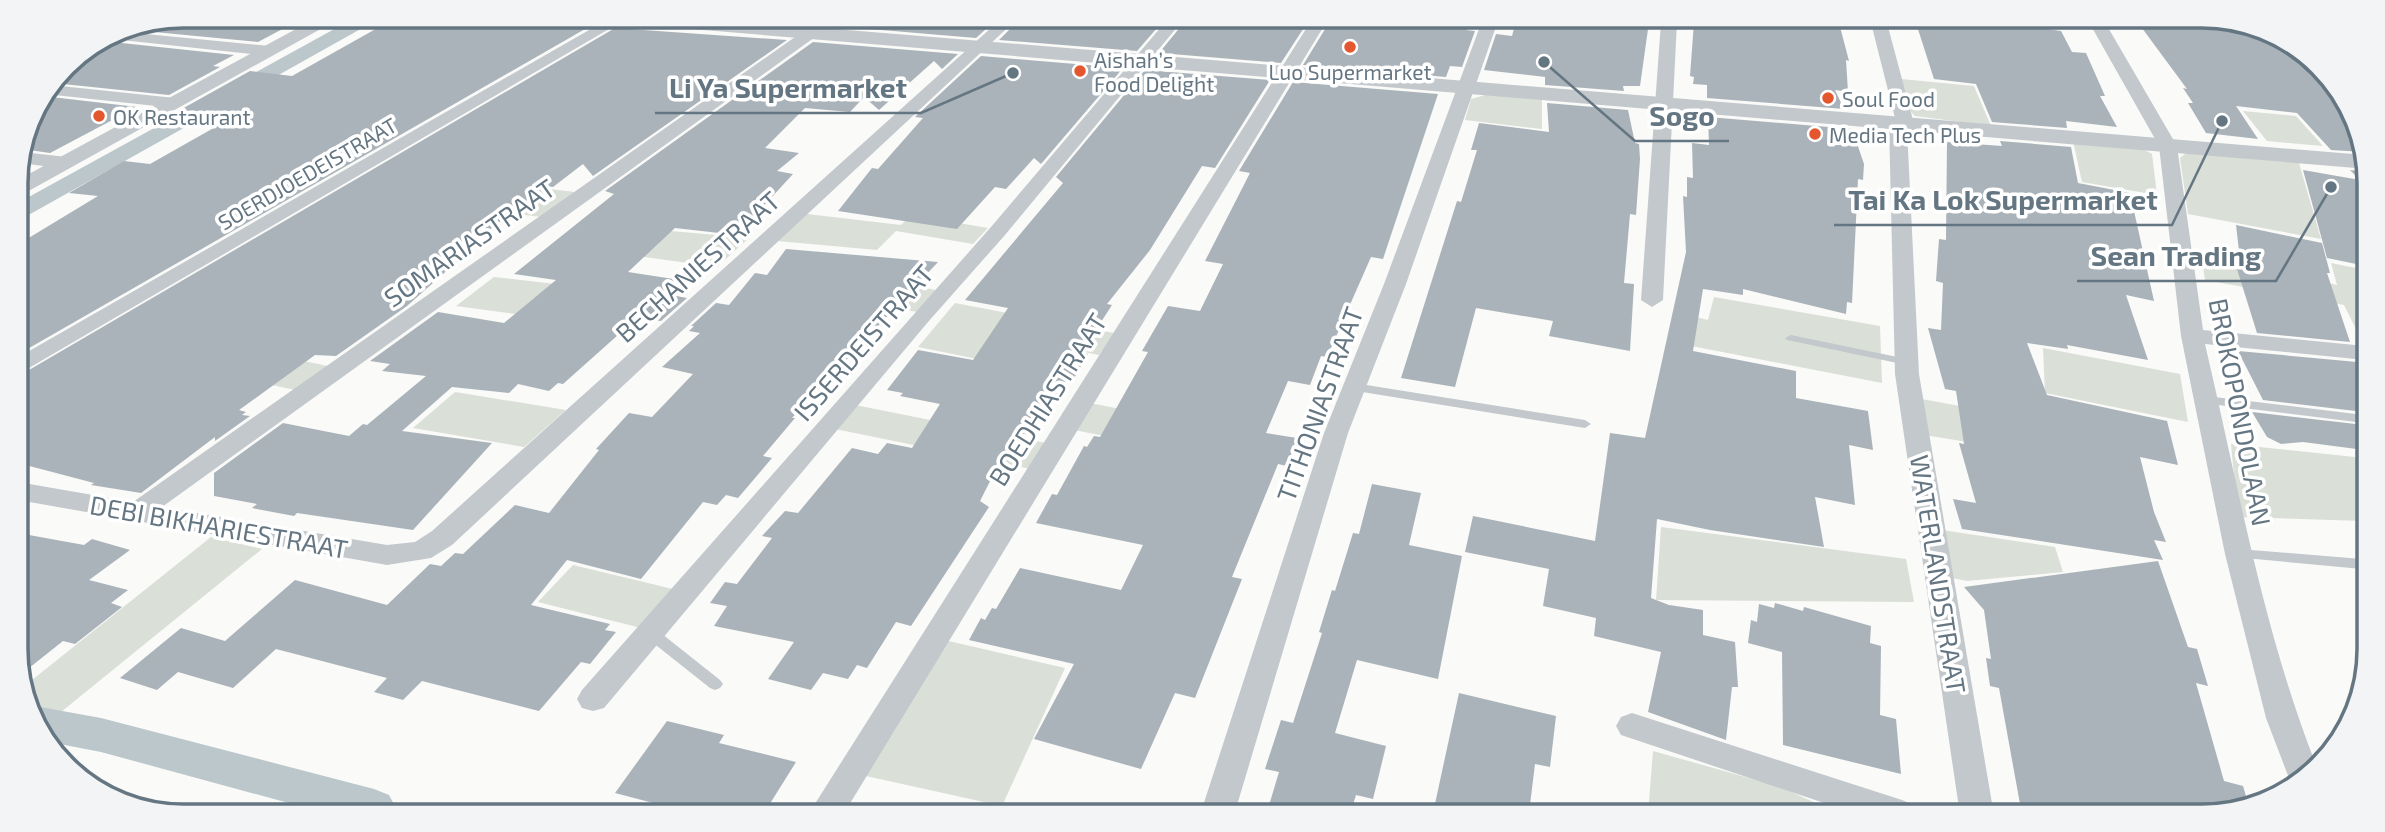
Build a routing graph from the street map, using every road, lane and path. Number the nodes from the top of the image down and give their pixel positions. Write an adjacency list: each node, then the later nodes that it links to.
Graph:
1 (313, 28): 15 (street)
2 (603, 28): 32 (street, SOERDJOEDEISTRAAT)
3 (762, 28): 12 (street)
4 (820, 28): 12 (street, SOMARIASTRAAT)
5 (1000, 28): 14 (street, BECHANIESTRAAT)
6 (1168, 28): 16 (street, ISSERDEISTRAAT)
7 (1314, 28): 17 (street, BOEDHIASTRAAT)
8 (1488, 28): 18 (street, TITHONIASTRAAT)
9 (1669, 28): 21 (street)
10 (1880, 28): 22 (street, WATERLANDSTRAAT)
11 (2100, 28): 23 (street, BROKOPONDOLAAN)
12 (814, 32): 14 (street); 39 (street, SOMARIASTRAAT)
13 (130, 37): 15 (street)
14 (979, 47): 16 (street); 40 (street, BECHANIESTRAAT)
15 (270, 51): 20 (street)
16 (1138, 61): 17 (street); 43 (street, ISSERDEISTRAAT)
17 (1284, 73): 18 (street); 48 (street, BOEDHIASTRAAT)
18 (1468, 88): 21 (street); 34 (street, TITHONIASTRAAT)
19 (58, 91): 20 (street)
20 (175, 103): 26 (street)
21 (1666, 105): 22 (street); 28 (street)
22 (1901, 123): 23 (street); 33 (street, WATERLANDSTRAAT)
23 (2168, 146): 25 (street); 29 (street, BROKOPONDOLAAN)
24 (30, 158): 26 (street)
25 (2356, 161)
26 (67, 163): 27 (street)
27 (28, 184)
28 (1651, 300)
29 (2192, 336): 31 (street); 35 (street, BROKOPONDOLAAN)
30 (1791, 338): 33 (lane)
31 (2357, 352)
32 (28, 362)
33 (1907, 362): 51 (street, WATERLANDSTRAAT)
34 (1354, 387): 37 (lane); 49 (street, TITHONIASTRAAT)
35 (2206, 400): 36 (lane); 41 (street, BROKOPONDOLAAN)
36 (2357, 418)
37 (1585, 424)
38 (28, 493): 39 (street, DEBI BIKHARIESTRAAT)
39 (138, 511): 40 (street, DEBI BIKHARIESTRAAT)
40 (421, 551)
41 (2239, 554): 42 (lane); 47 (street, BROKOPONDOLAAN)
42 (2357, 564)
43 (652, 634): 44 (lane); 45 (street, ISSERDEISTRAAT)
44 (715, 684)
45 (593, 699)
46 (1632, 726): 50 (street)
47 (2301, 768)
48 (832, 804)
49 (1220, 804)
50 (1869, 804)
51 (1975, 804)

